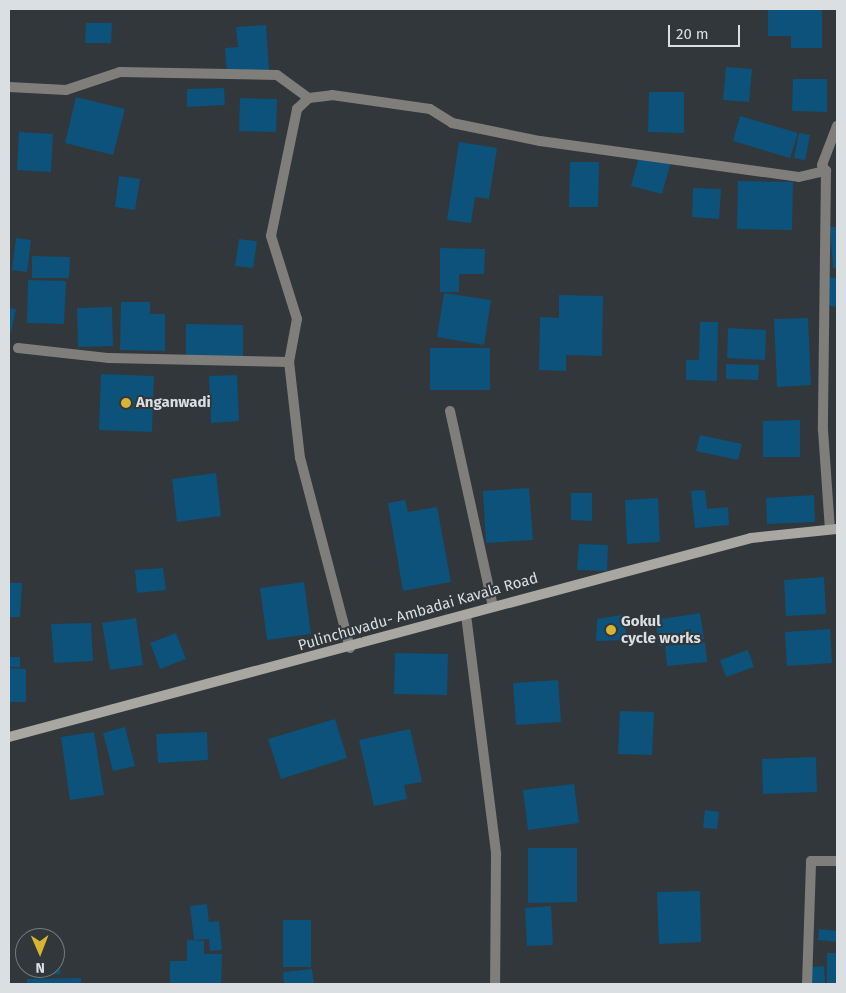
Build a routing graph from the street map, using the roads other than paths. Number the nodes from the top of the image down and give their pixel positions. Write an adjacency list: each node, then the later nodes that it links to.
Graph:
1 (9, 87): 2 (street)
2 (309, 98): 4 (street); 6 (street)
3 (837, 126): 4 (street)
4 (826, 171): 8 (street)
5 (18, 348): 6 (street)
6 (289, 362): 11 (street)
7 (450, 410): 9 (street)
8 (834, 529): 9 (street, Pulinchuvadu- Ambadai Kavala Road)
9 (493, 606): 10 (street, Pulinchuvadu- Ambadai Kavala Road)
10 (466, 615): 11 (street, Pulinchuvadu- Ambadai Kavala Road); 14 (street)
11 (350, 648): 12 (street, Pulinchuvadu- Ambadai Kavala Road)
12 (9, 737)
13 (837, 861): 15 (street)
14 (495, 984)
15 (807, 984)

